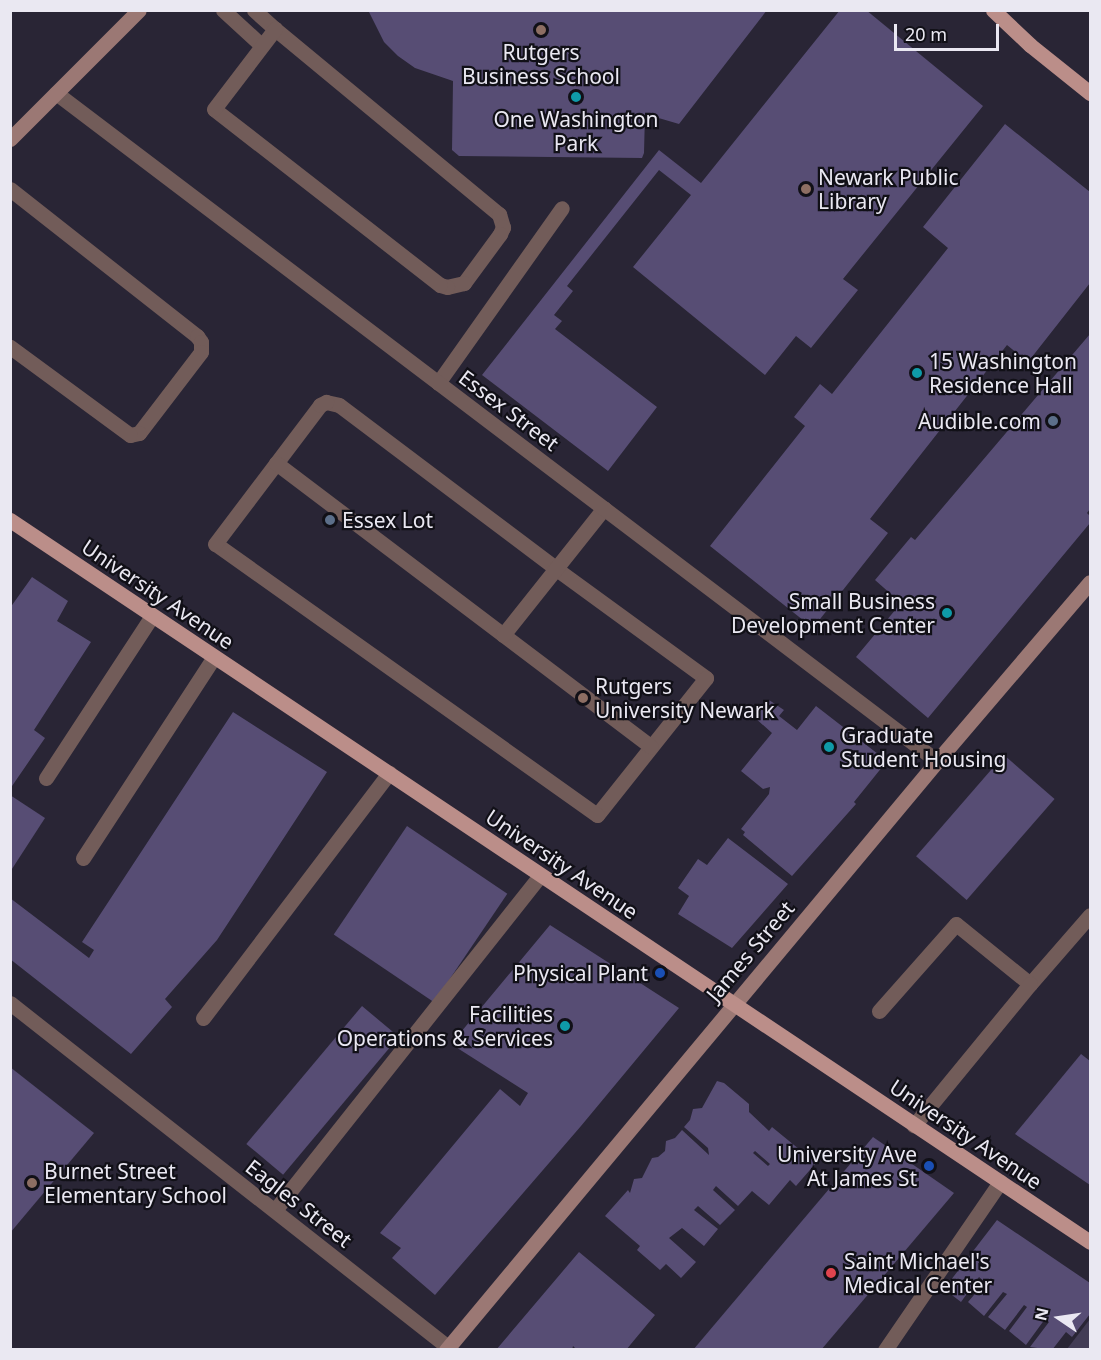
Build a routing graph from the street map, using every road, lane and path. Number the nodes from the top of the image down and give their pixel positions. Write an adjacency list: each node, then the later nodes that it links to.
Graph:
1 (139, 10): 7 (street)
2 (223, 10): 6 (street)
3 (254, 10): 5 (street)
4 (993, 10): 8 (main road)
5 (275, 29): 6 (street); 6 (street)
6 (261, 45)
7 (56, 93): 9 (street); 13 (street, Essex Street)
8 (1090, 93)
9 (10, 139)
10 (10, 189): 12 (street)
11 (562, 208): 13 (street)
12 (10, 348)
13 (438, 382): 15 (street, Essex Street)
14 (276, 463): 17 (street); 20 (street); 22 (street)
15 (604, 508): 17 (street); 23 (street, Essex Street)
16 (10, 520): 19 (main road, University Avenue)
17 (555, 568): 20 (street); 22 (street)
18 (1090, 582): 23 (street, James Street)
19 (152, 616): 21 (main road, University Avenue); 25 (street)
20 (503, 635): 22 (street)
21 (214, 657): 24 (main road, University Avenue); 26 (street)
22 (651, 747)
23 (937, 761): 31 (street, James Street)
24 (389, 773): 27 (main road, University Avenue); 33 (street)
25 (46, 778)
26 (83, 858)
27 (540, 876): 31 (main road, University Avenue); 36 (street)
28 (1090, 915): 29 (street)
29 (1030, 984): 32 (street); 34 (street)
30 (10, 1003): 36 (street, Eagles Street)
31 (735, 1003): 34 (main road, University Avenue); 38 (street, James Street)
32 (879, 1011)
33 (203, 1018)
34 (914, 1125): 35 (main road, University Avenue)
35 (1000, 1182): 37 (main road, University Avenue); 39 (street)
36 (275, 1210): 38 (street, Eagles Street)
37 (1090, 1242)
38 (447, 1348)
39 (885, 1350)

